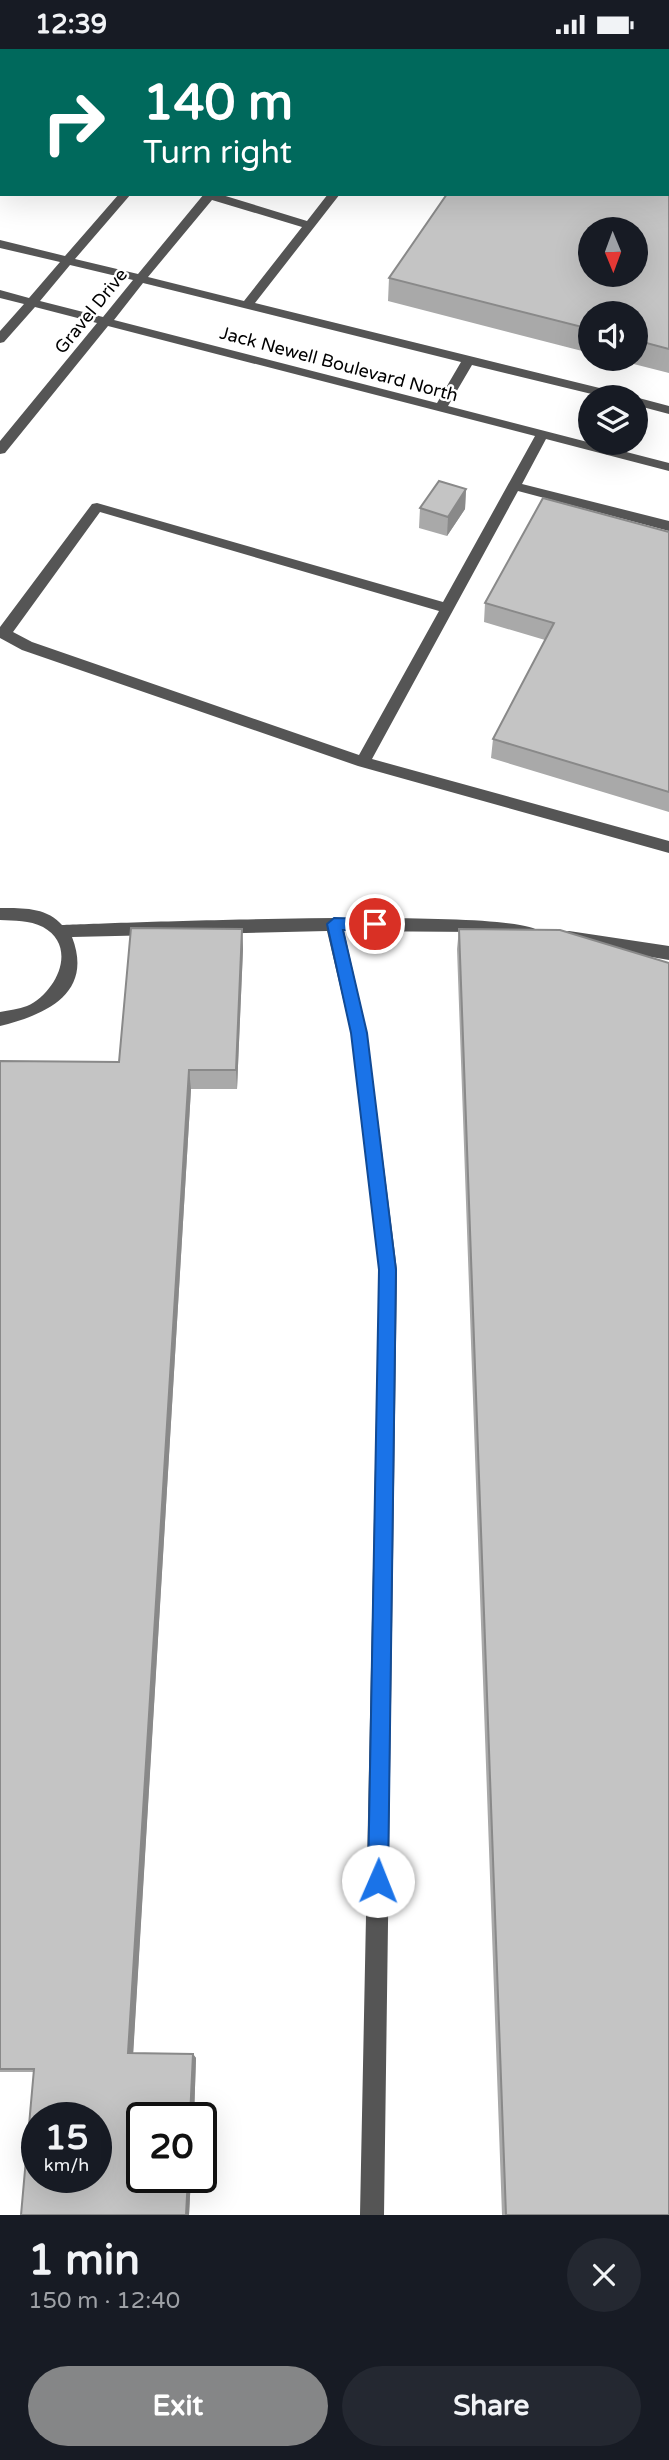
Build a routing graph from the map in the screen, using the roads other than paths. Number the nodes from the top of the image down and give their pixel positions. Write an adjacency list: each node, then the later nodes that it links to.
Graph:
1 (123, 196): 7 (street)
2 (208, 196): 8 (street, Gravel Drive)
3 (212, 196): 5 (street)
4 (332, 196): 5 (street)
5 (309, 225): 11 (street)
6 (0, 244): 7 (street, Jack Newell Boulevard North)
7 (70, 261): 8 (street, Jack Newell Boulevard North); 10 (street)
8 (140, 279): 11 (street, Jack Newell Boulevard North); 12 (street, Gravel Drive)
9 (0, 294): 10 (street, Jack Newell Boulevard North)
10 (33, 302): 12 (street, Jack Newell Boulevard North); 13 (street)
11 (247, 305): 14 (street, Jack Newell Boulevard North)
12 (105, 321): 17 (street, Jack Newell Boulevard North); 20 (street, Gravel Drive)
13 (0, 339)
14 (469, 359): 15 (street, Jack Newell Boulevard North); 17 (street)
15 (578, 387)
16 (648, 404): 18 (street)
17 (440, 408): 19 (street, Jack Newell Boulevard North)
18 (669, 410)
19 (542, 435): 21 (street, Jack Newell Boulevard North); 22 (street)
20 (0, 450)
21 (669, 467)
22 (514, 486): 23 (street); 24 (street)
23 (669, 526)
24 (447, 608): 25 (street); 26 (street)
25 (2, 633): 26 (street)
26 (363, 762): 27 (street)
27 (669, 848)
28 (0, 914): 30 (street)
29 (334, 924): 30 (street); 31 (street); 33 (street)
30 (59, 931): 32 (street)
31 (669, 953)
32 (0, 1019)
33 (372, 2215)

